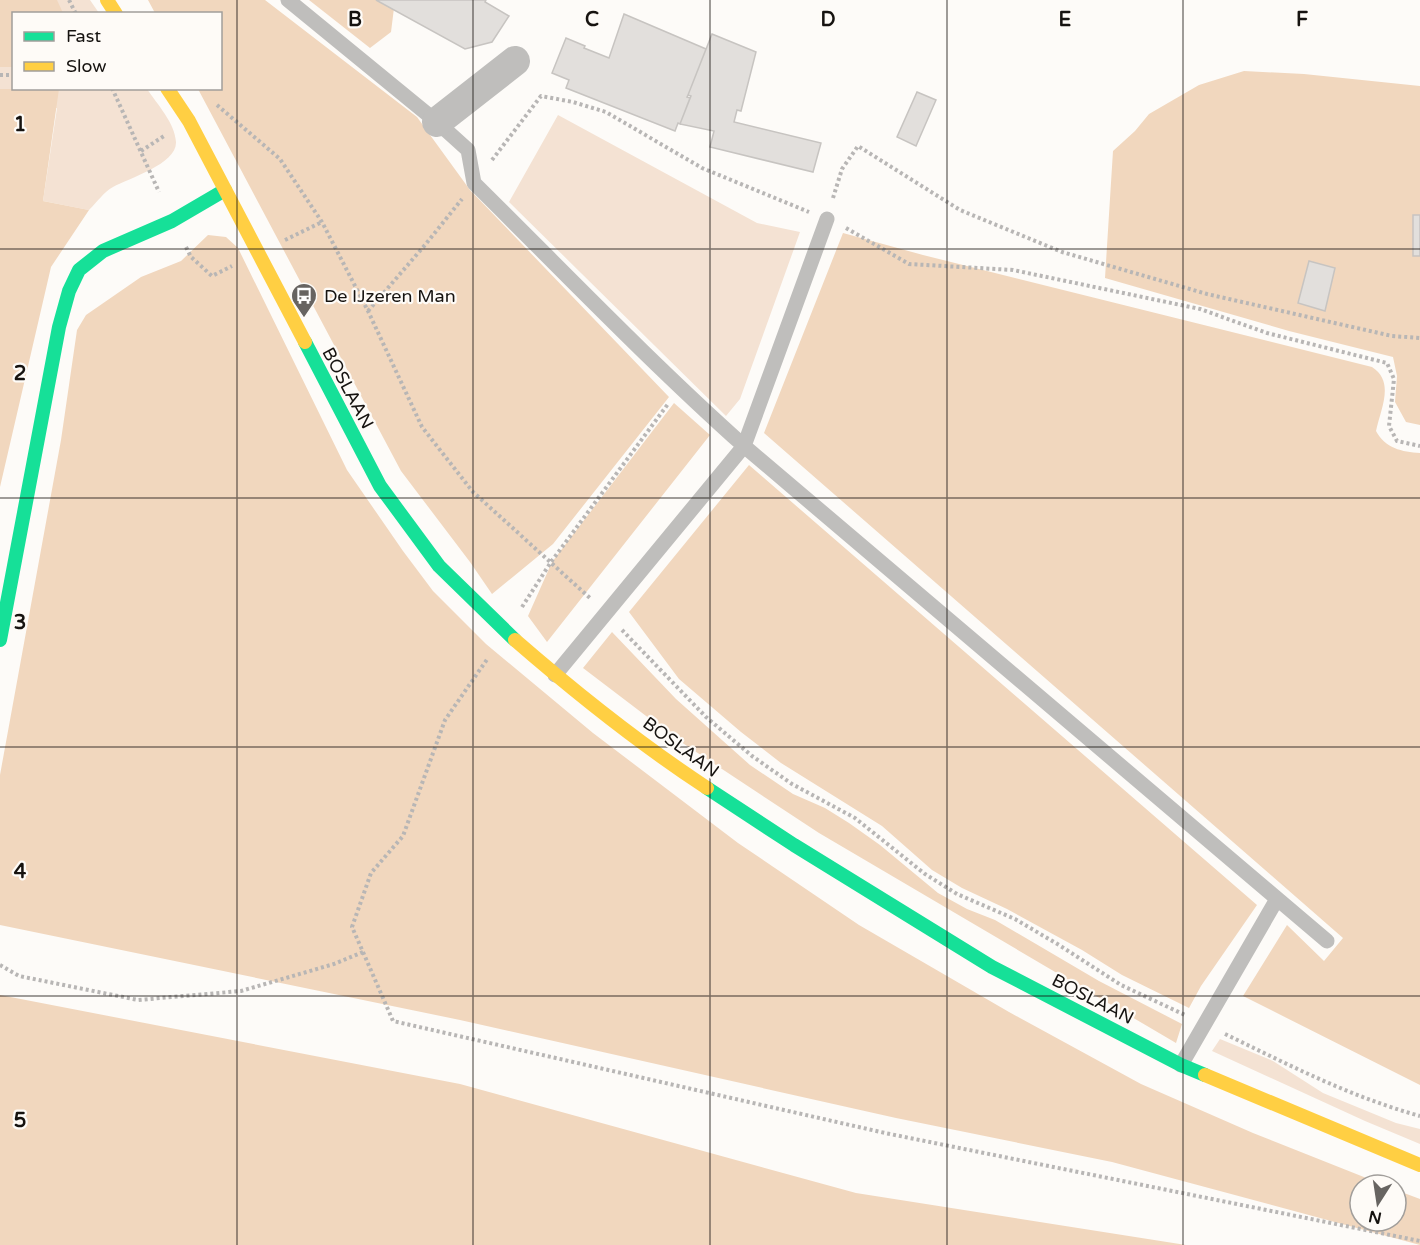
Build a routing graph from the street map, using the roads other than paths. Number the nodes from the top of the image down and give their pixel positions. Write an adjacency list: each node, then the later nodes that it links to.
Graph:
1 (288, 0): 4 (lane)
2 (516, 61): 4 (street)
3 (168, 90): 5 (main road, BOSLAAN)
4 (437, 122): 7 (lane)
5 (225, 190): 8 (main road); 9 (main road, BOSLAAN)
6 (827, 219): 7 (lane)
7 (744, 446): 9 (lane); 10 (lane)
8 (0, 640)
9 (555, 675): 12 (main road, BOSLAAN)
10 (1277, 898): 11 (lane); 12 (lane)
11 (1328, 941)
12 (1181, 1065): 13 (main road, BOSLAAN)
13 (1420, 1166)

